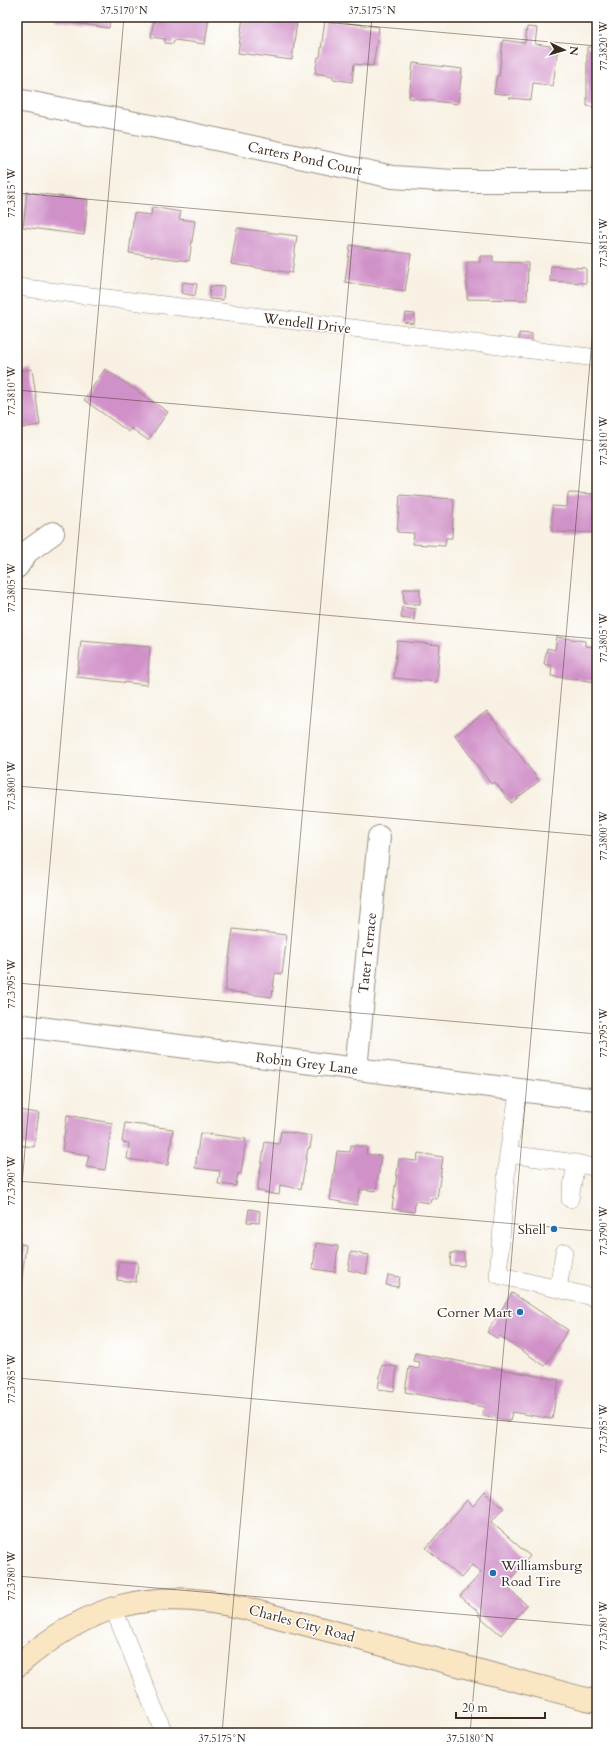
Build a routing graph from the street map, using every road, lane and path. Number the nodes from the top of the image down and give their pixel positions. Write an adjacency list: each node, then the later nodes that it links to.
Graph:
1 (17, 100): 2 (street, Carters Pond Court)
2 (597, 182)
3 (17, 287): 4 (lane, Wendell Drive)
4 (597, 358)
5 (53, 533): 6 (street)
6 (17, 567)
7 (379, 837): 9 (street, Tater Terrace)
8 (17, 1025): 9 (street, Robin Grey Lane)
9 (356, 1069): 10 (street, Robin Grey Lane)
10 (519, 1090): 11 (street, Robin Grey Lane); 12 (lane)
11 (597, 1100)
12 (508, 1154): 13 (lane); 17 (lane)
13 (576, 1163): 14 (lane); 15 (lane)
14 (597, 1168)
15 (570, 1199)
16 (564, 1252): 17 (lane)
17 (558, 1289): 18 (lane)
18 (597, 1298)
19 (113, 1607): 20 (main road, Charles City Road); 21 (main road, Charles City Road); 22 (lane)
20 (17, 1666)
21 (597, 1701)
22 (164, 1733)

